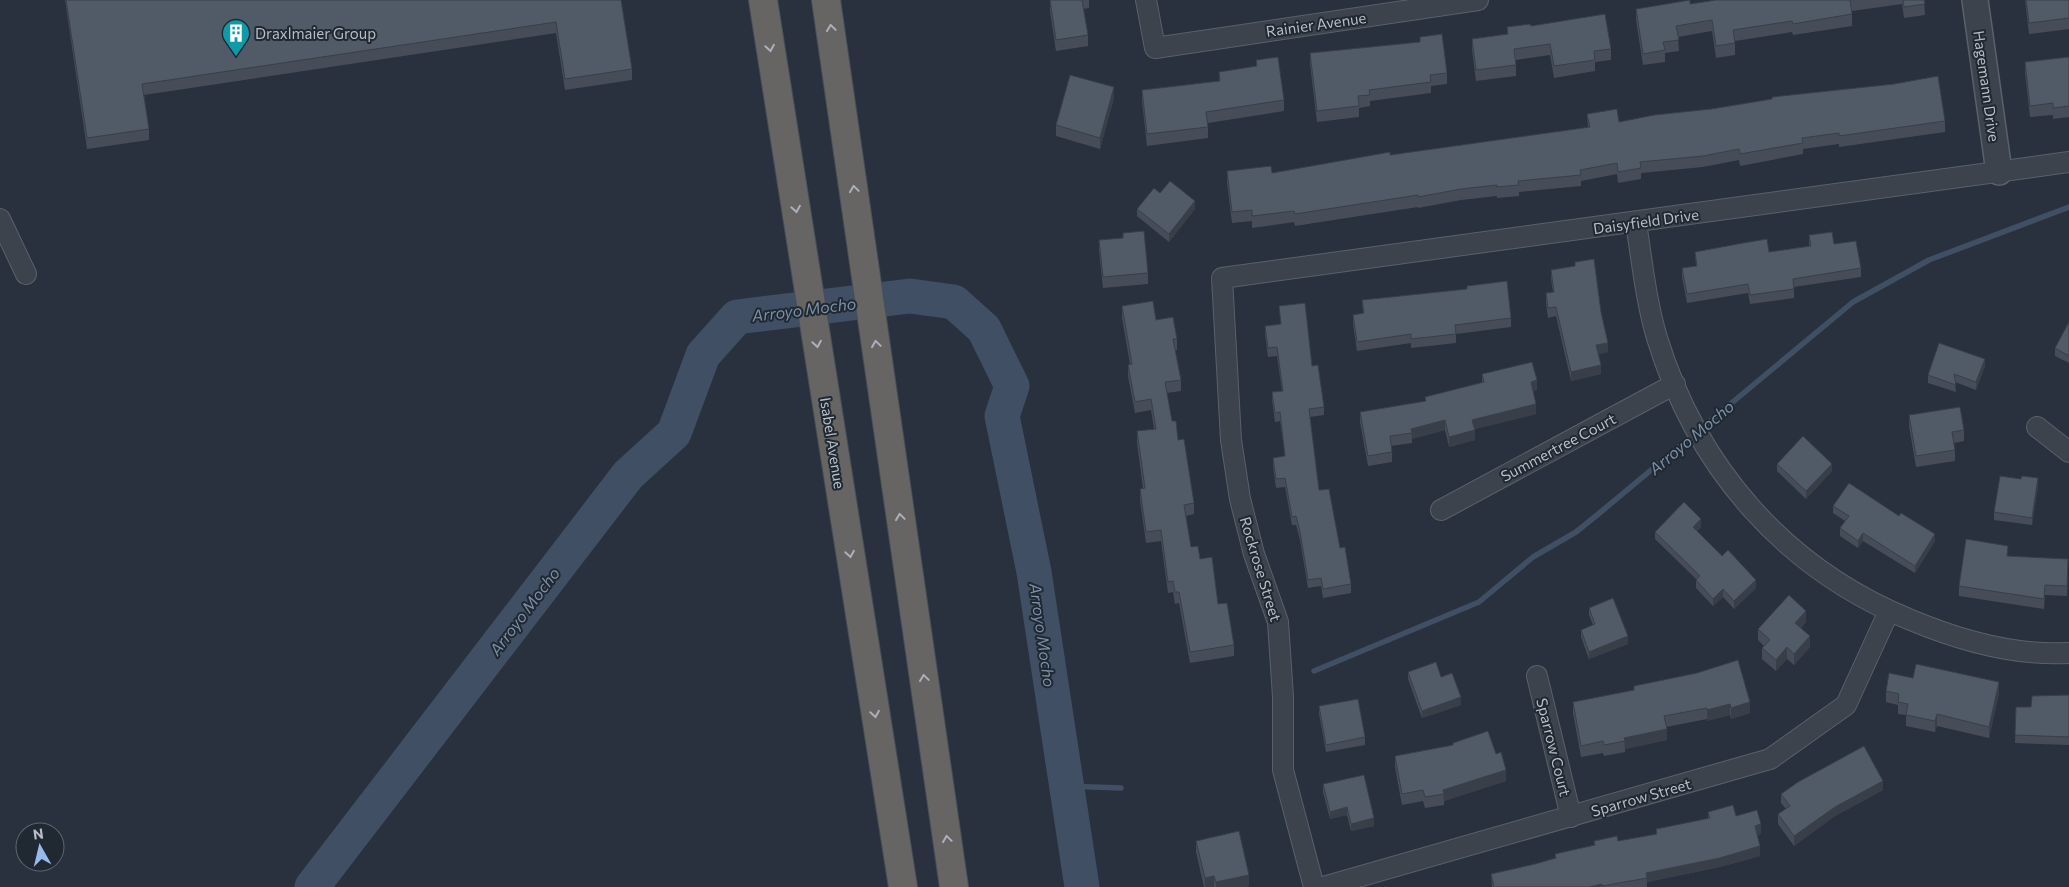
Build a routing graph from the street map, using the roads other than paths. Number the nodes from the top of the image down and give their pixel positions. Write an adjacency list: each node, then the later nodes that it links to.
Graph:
1 (763, 0): 20 (highway, Isabel Avenue, one-way to 20)
2 (826, 0): 21 (highway, one-way to 2)
3 (1146, 0): 4 (street, Rainier Avenue)
4 (1478, 0)
5 (1975, 0): 7 (street, Hagemann Drive)
6 (2069, 162): 7 (street, Daisyfield Drive)
7 (1999, 172): 9 (street, Daisyfield Drive)
8 (0, 219): 10 (street)
9 (1636, 222): 11 (street, Daisyfield Drive); 12 (street)
10 (26, 274)
11 (1222, 278): 22 (street, Rockrose Street)
12 (1675, 384): 15 (street, Summertree Court); 16 (street)
13 (2037, 427): 14 (street)
14 (2069, 452)
15 (1441, 510)
16 (1888, 611): 17 (street); 19 (street, Sparrow Street)
17 (2069, 653)
18 (1537, 676): 19 (street, Sparrow Court)
19 (1571, 817): 23 (street, Sparrow Street)
20 (902, 887)
21 (954, 887)
22 (1314, 887)
23 (1323, 887)

